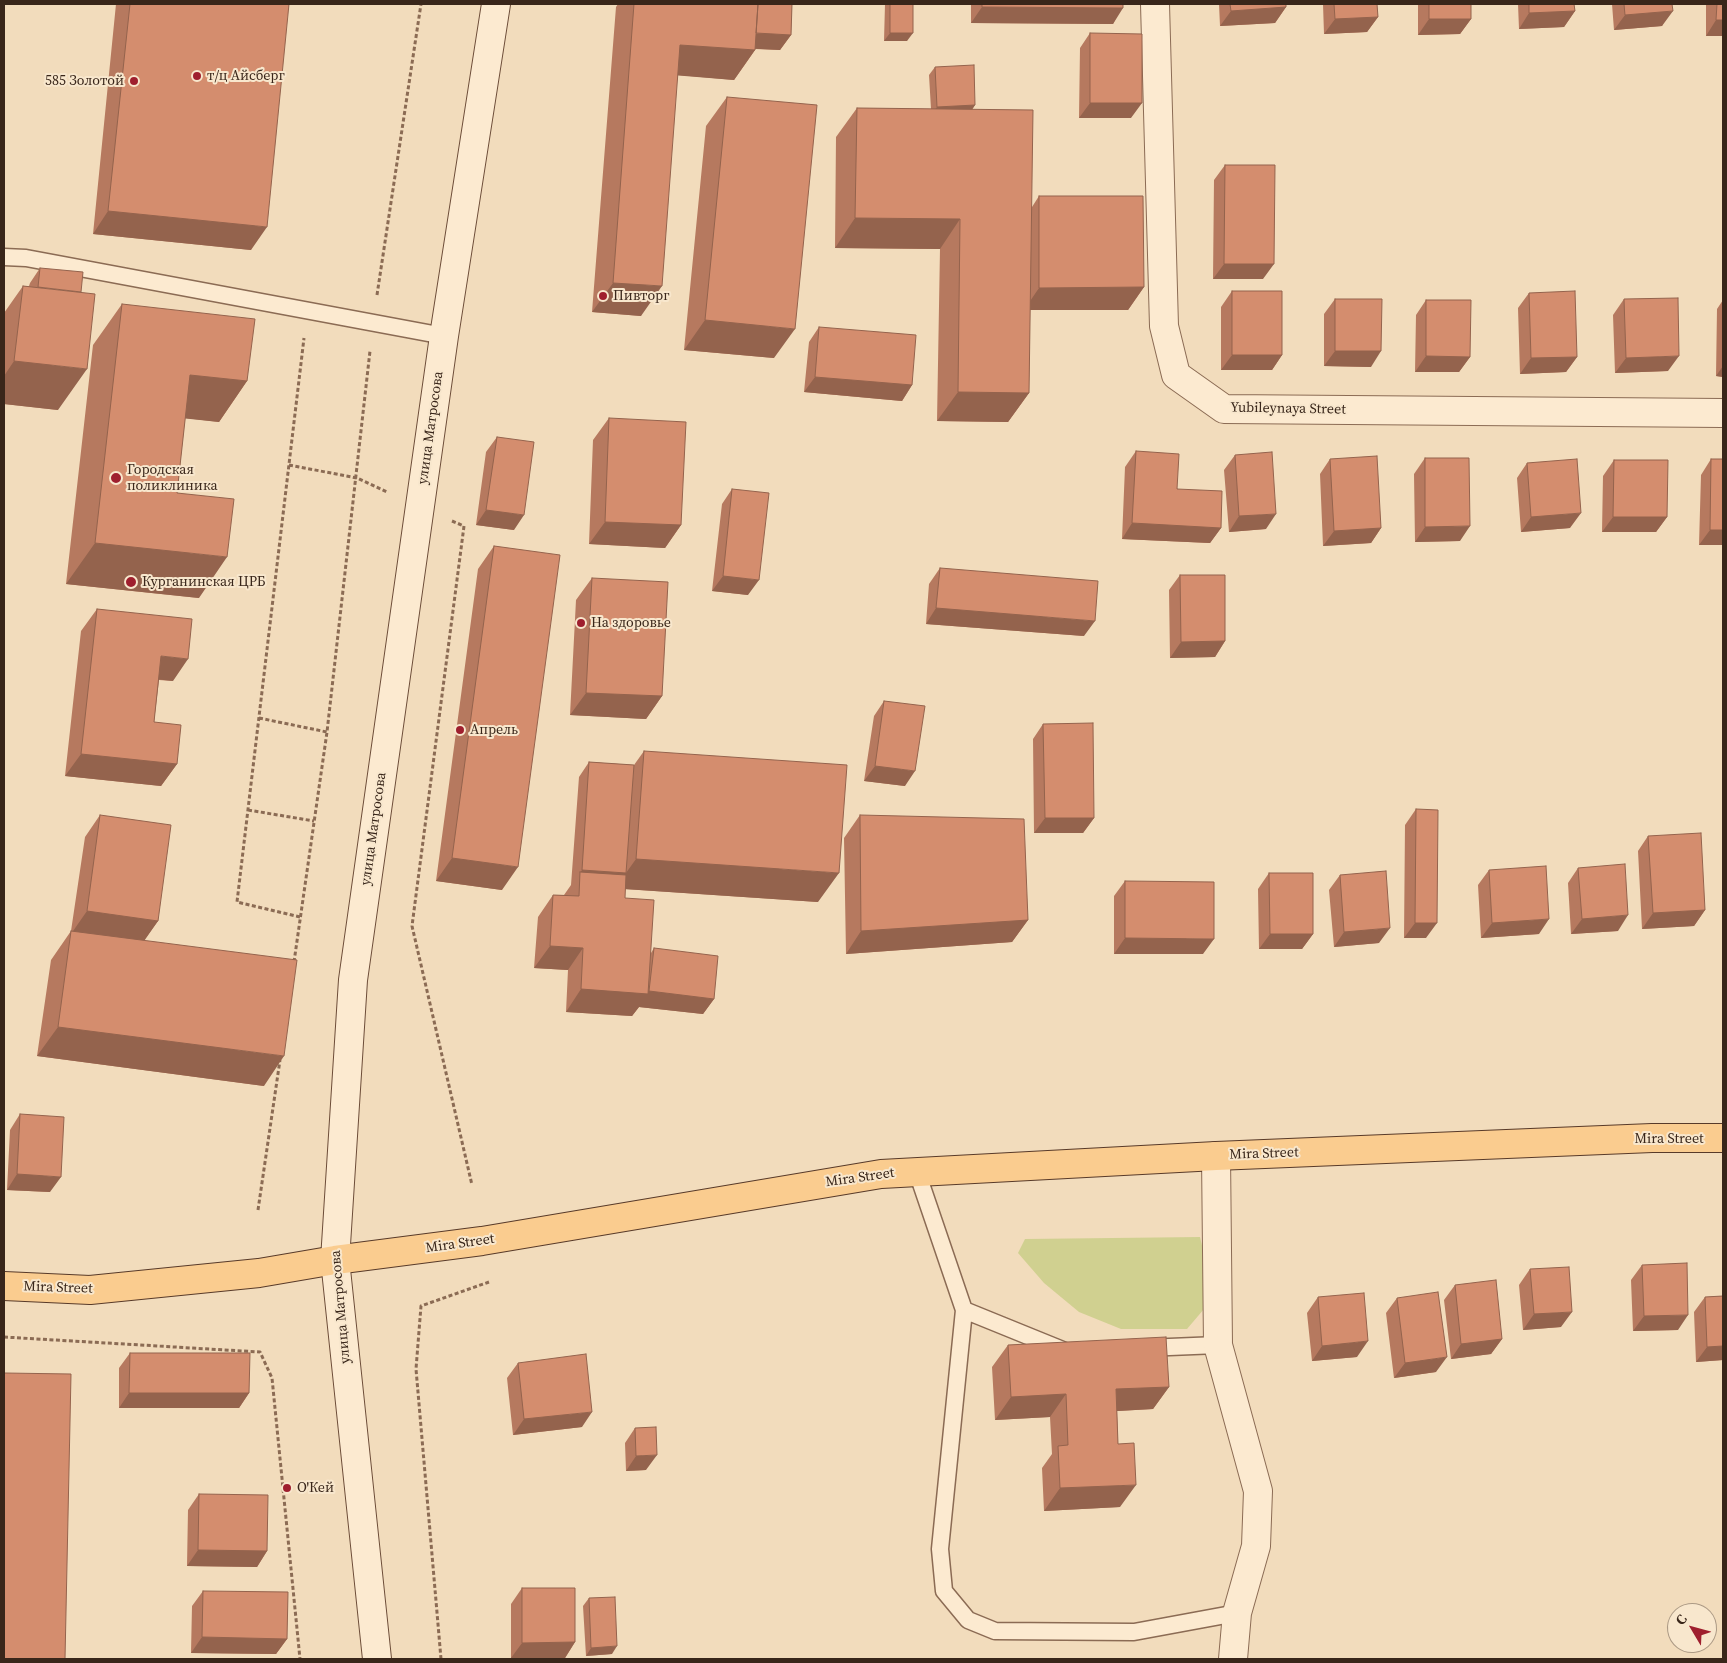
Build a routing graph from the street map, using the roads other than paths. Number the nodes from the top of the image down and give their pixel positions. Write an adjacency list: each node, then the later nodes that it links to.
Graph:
1 (496, 4): 4 (street, улица Матросова)
2 (1156, 4): 5 (street, Yubileynaya Street)
3 (4, 257): 4 (lane)
4 (444, 336): 9 (street, улица Матросова)
5 (1723, 413)
6 (1723, 1138): 7 (main road, Mira Street)
7 (1216, 1156): 8 (main road, Mira Street); 12 (street)
8 (917, 1172): 9 (main road, Mira Street); 11 (lane)
9 (335, 1260): 10 (main road, Mira Street); 16 (street, улица Матросова)
10 (4, 1286)
11 (964, 1310): 14 (lane); 15 (lane)
12 (1218, 1345): 13 (lane); 15 (street)
13 (1131, 1348)
14 (1084, 1350)
15 (1237, 1613): 17 (street)
16 (377, 1659)
17 (1233, 1659)

